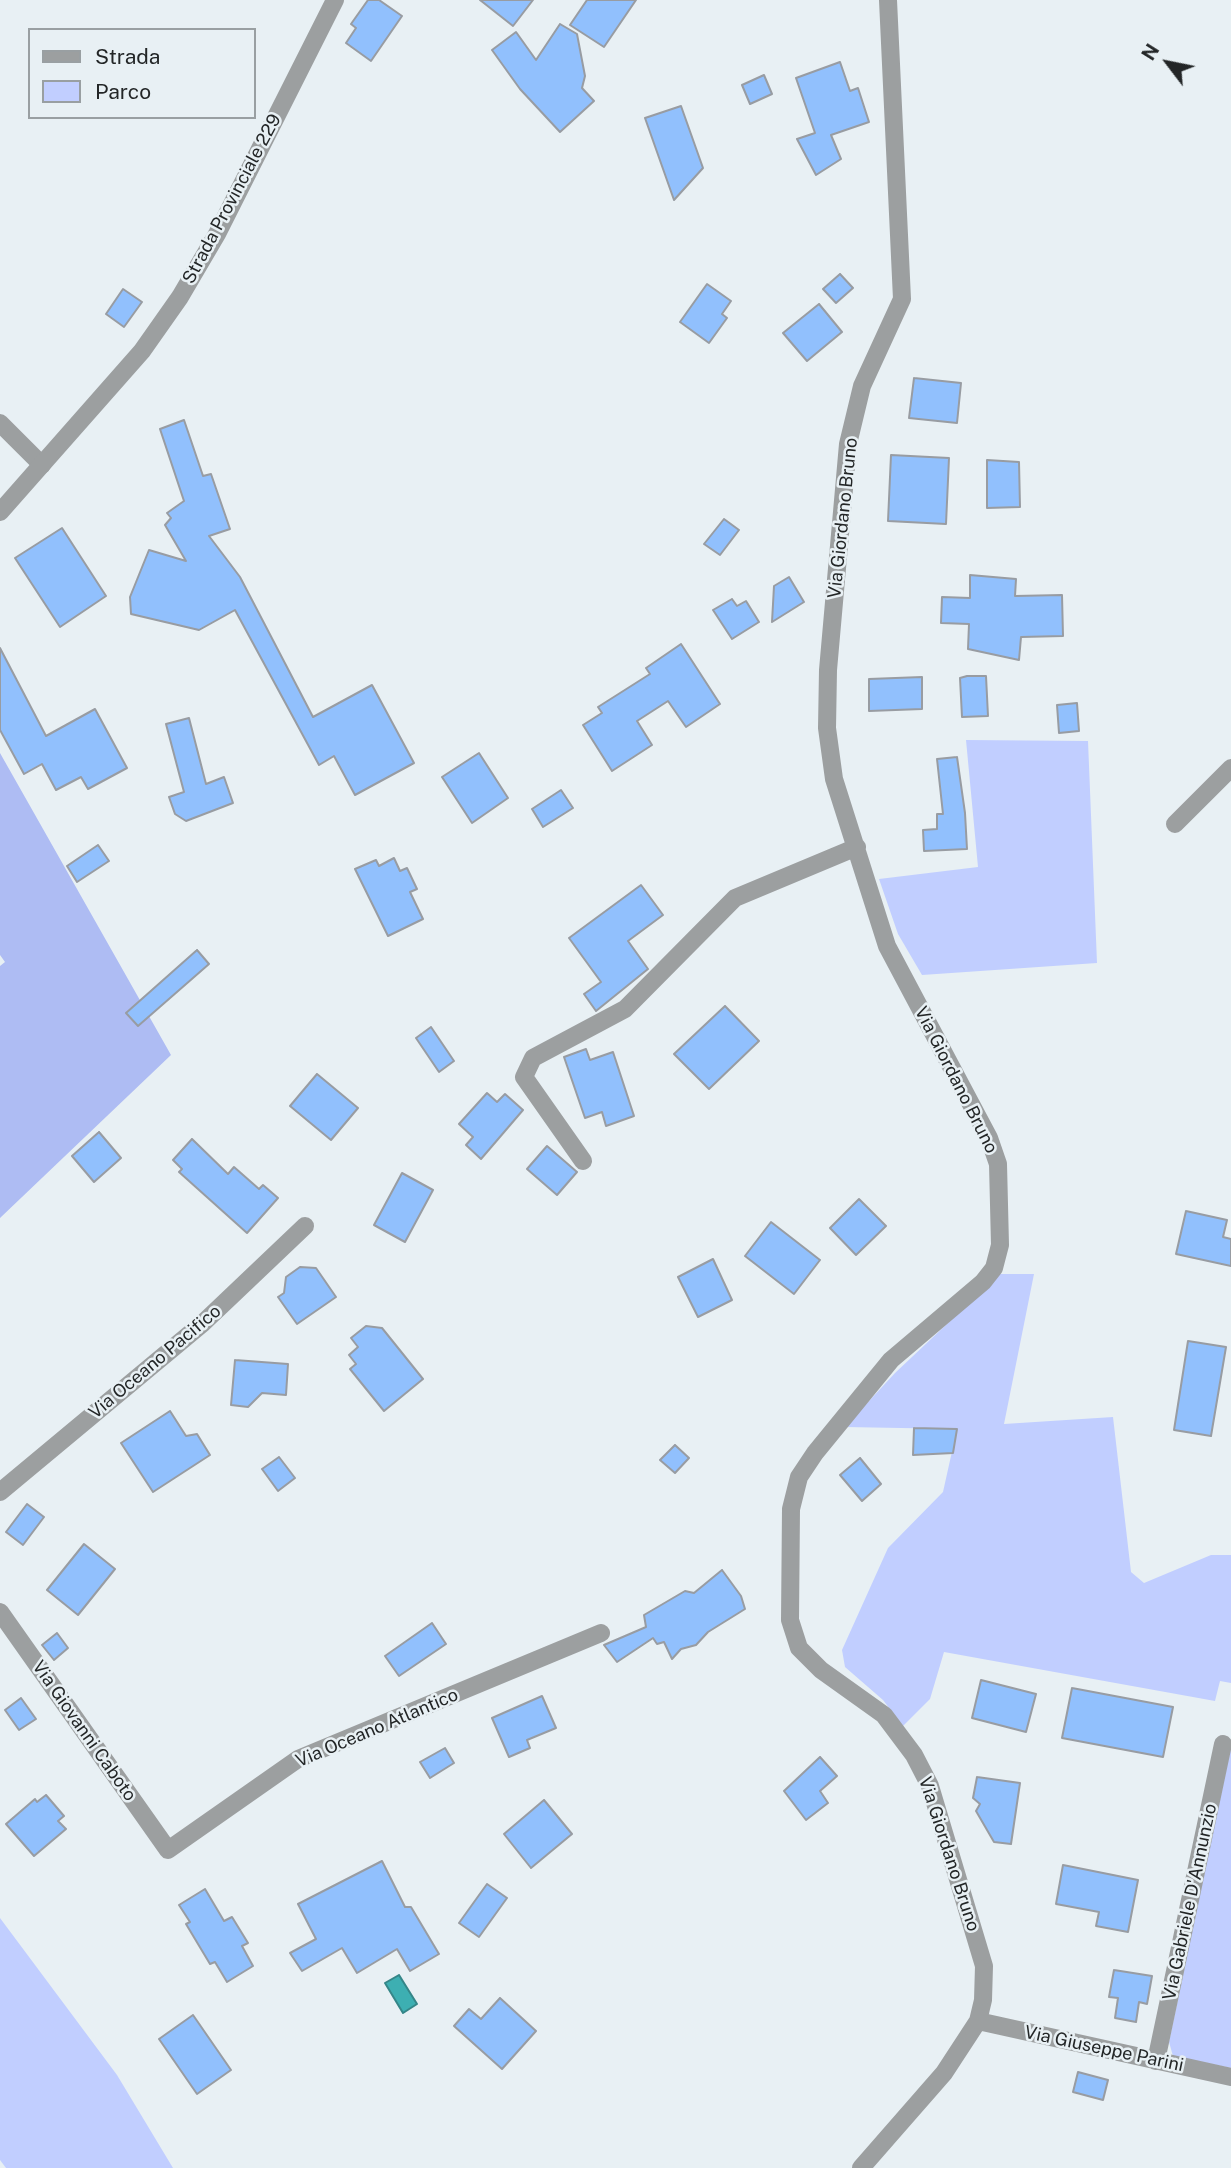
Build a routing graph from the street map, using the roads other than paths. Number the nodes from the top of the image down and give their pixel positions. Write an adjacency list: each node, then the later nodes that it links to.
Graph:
1 (335, 0): 4 (street, Strada Provinciale 229)
2 (888, 0): 8 (street, Via Giordano Bruno)
3 (0, 423): 4 (street)
4 (42, 465): 5 (street, Strada Provinciale 229)
5 (0, 512)
6 (1231, 768): 7 (street)
7 (1175, 824)
8 (856, 847): 9 (street); 16 (street, Via Giordano Bruno)
9 (583, 1161)
10 (305, 1226): 11 (street, Via Oceano Pacifico)
11 (0, 1492)
12 (0, 1612): 15 (street, Via Giovanni Caboto)
13 (601, 1633): 15 (street, Via Oceano Atlantico)
14 (1223, 1744): 17 (street, Via Gabriele D'Annunzio)
15 (168, 1850)
16 (978, 2021): 17 (street, Via Giuseppe Parini); 19 (street, Via Giordano Bruno)
17 (1156, 2061): 18 (street, Via Giuseppe Parini)
18 (1231, 2077)
19 (861, 2168)

